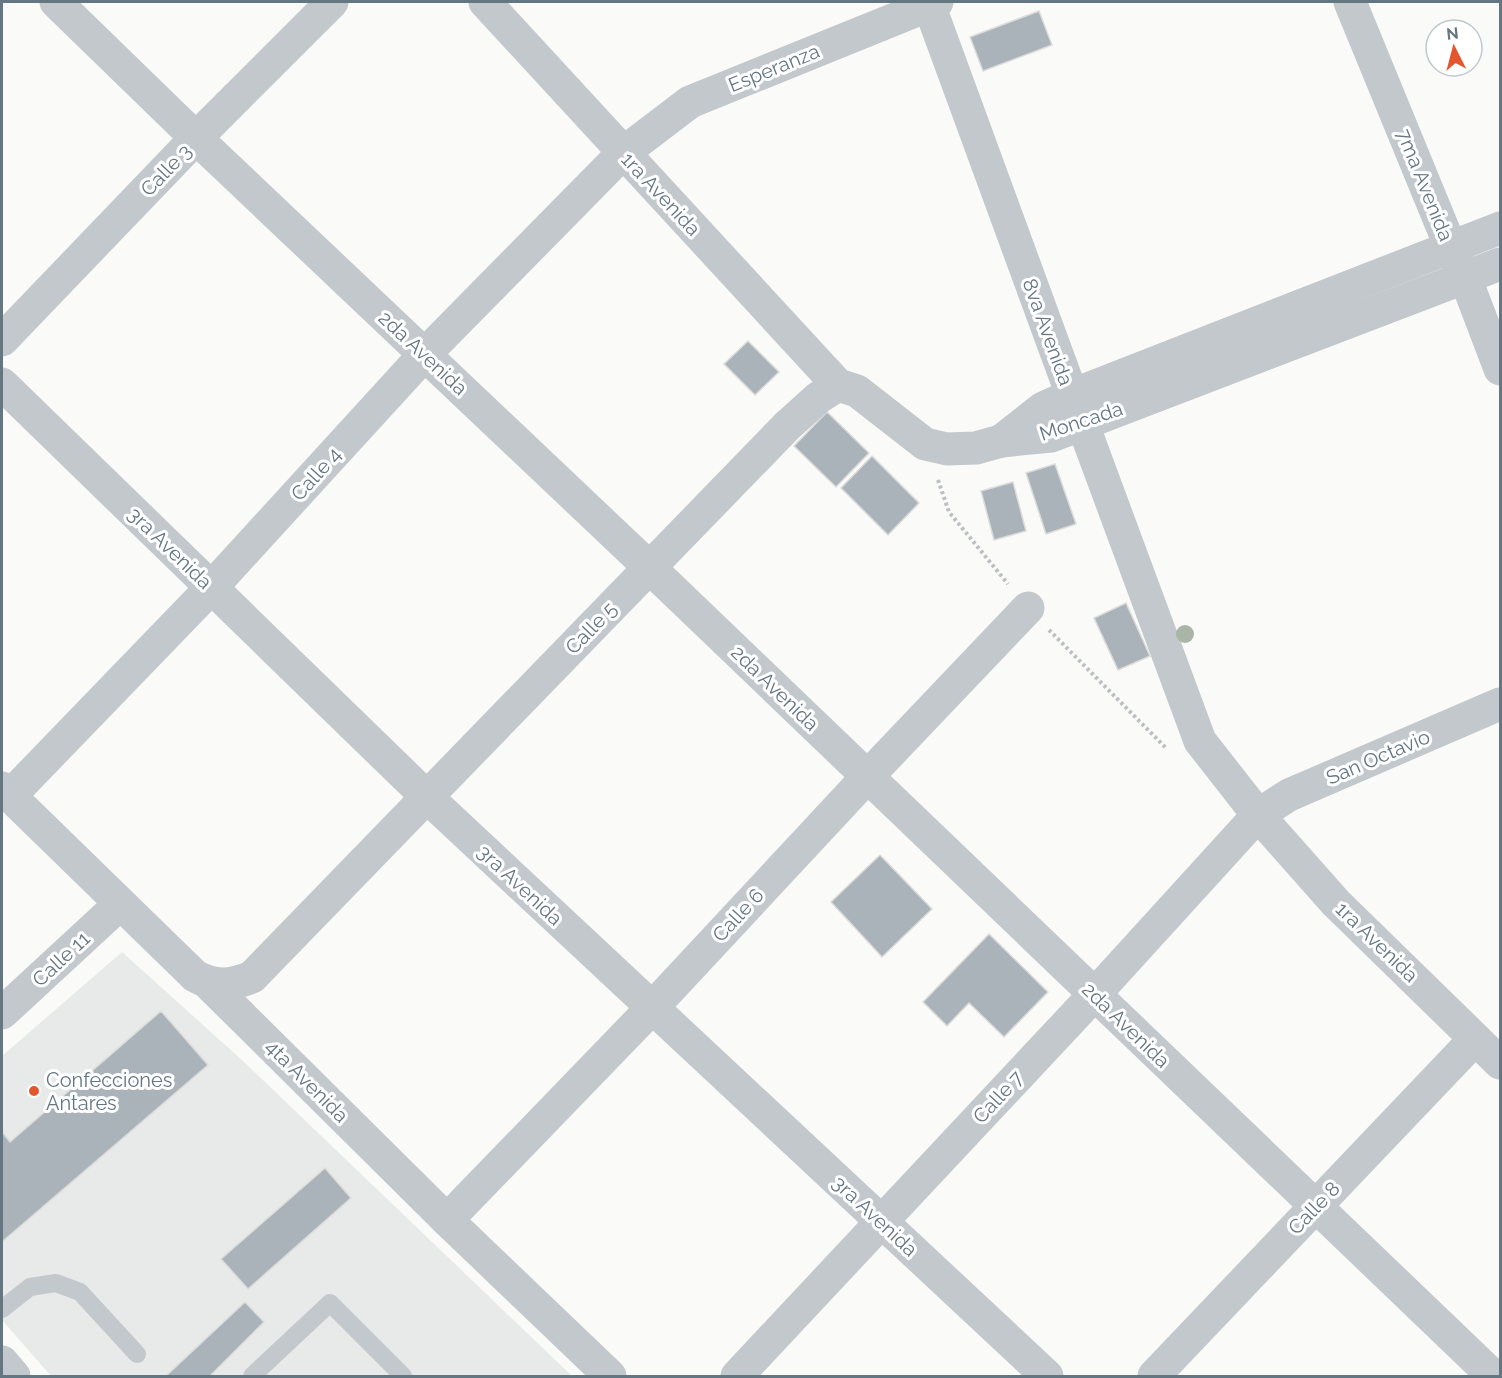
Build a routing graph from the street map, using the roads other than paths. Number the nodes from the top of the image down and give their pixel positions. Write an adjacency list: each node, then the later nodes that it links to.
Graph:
1 (56, 2): 6 (street, 2da Avenida)
2 (332, 2): 6 (street, Calle 3)
3 (485, 2): 7 (street, 1ra Avenida)
4 (932, 2): 7 (street, Esperanza); 17 (street, 8va Avenida)
5 (1350, 2): 9 (street, 7ma Avenida)
6 (196, 138): 12 (street, Calle 3); 13 (street, 2da Avenida)
7 (623, 153): 13 (street, Calle 4); 16 (street, 1ra Avenida)
8 (1500, 228): 9 (street, Moncada)
9 (1451, 248): 11 (street, 7ma Avenida); 17 (street, Moncada)
10 (1500, 264): 11 (street, Moncada)
11 (1465, 277): 14 (street, 7ma Avenida); 17 (street, Moncada)
12 (2, 340)
13 (424, 354): 18 (street, 2da Avenida); 19 (street, Calle 4)
14 (1500, 369)
15 (2, 384): 19 (street, 3ra Avenida)
16 (838, 385): 17 (street, Moncada); 18 (street, Calle 5)
17 (1077, 410): 25 (street, 8va Avenida)
18 (650, 568): 22 (street, 2da Avenida); 24 (street, Calle 5)
19 (211, 588): 23 (street, Calle 4); 24 (street, 3ra Avenida)
20 (1028, 608): 22 (street, Calle 6)
21 (1500, 704): 25 (street, San Octavio)
22 (868, 776): 28 (street, 2da Avenida); 29 (street, Calle 6)
23 (6, 792): 26 (street, 4ta Avenida)
24 (428, 798): 27 (street, Calle 5); 29 (street, 3ra Avenida)
25 (1258, 815): 28 (street, Calle 7); 31 (street, 1ra Avenida)
26 (120, 904): 27 (street, 4ta Avenida); 30 (street, Calle 11)
27 (209, 984): 34 (street, 4ta Avenida)
28 (1094, 995): 33 (street, 2da Avenida); 35 (street, Calle 7)
29 (651, 1009): 34 (street, Calle 6); 35 (street, 3ra Avenida)
30 (2, 1013)
31 (1475, 1039): 32 (street, 1ra Avenida); 33 (street, Calle 8)
32 (1500, 1063)
33 (1315, 1206): 45 (street, Calle 8); 46 (street, 2da Avenida)
34 (447, 1221): 42 (street, 4ta Avenida)
35 (881, 1222): 43 (street, Calle 7); 44 (street, 3ra Avenida)
36 (2, 1309): 37 (lane)
37 (137, 1354)
38 (2, 1362): 39 (street)
39 (14, 1377)
40 (252, 1377): 41 (lane)
41 (403, 1377)
42 (610, 1377)
43 (737, 1377)
44 (1047, 1377)
45 (1154, 1377)
46 (1494, 1377)

